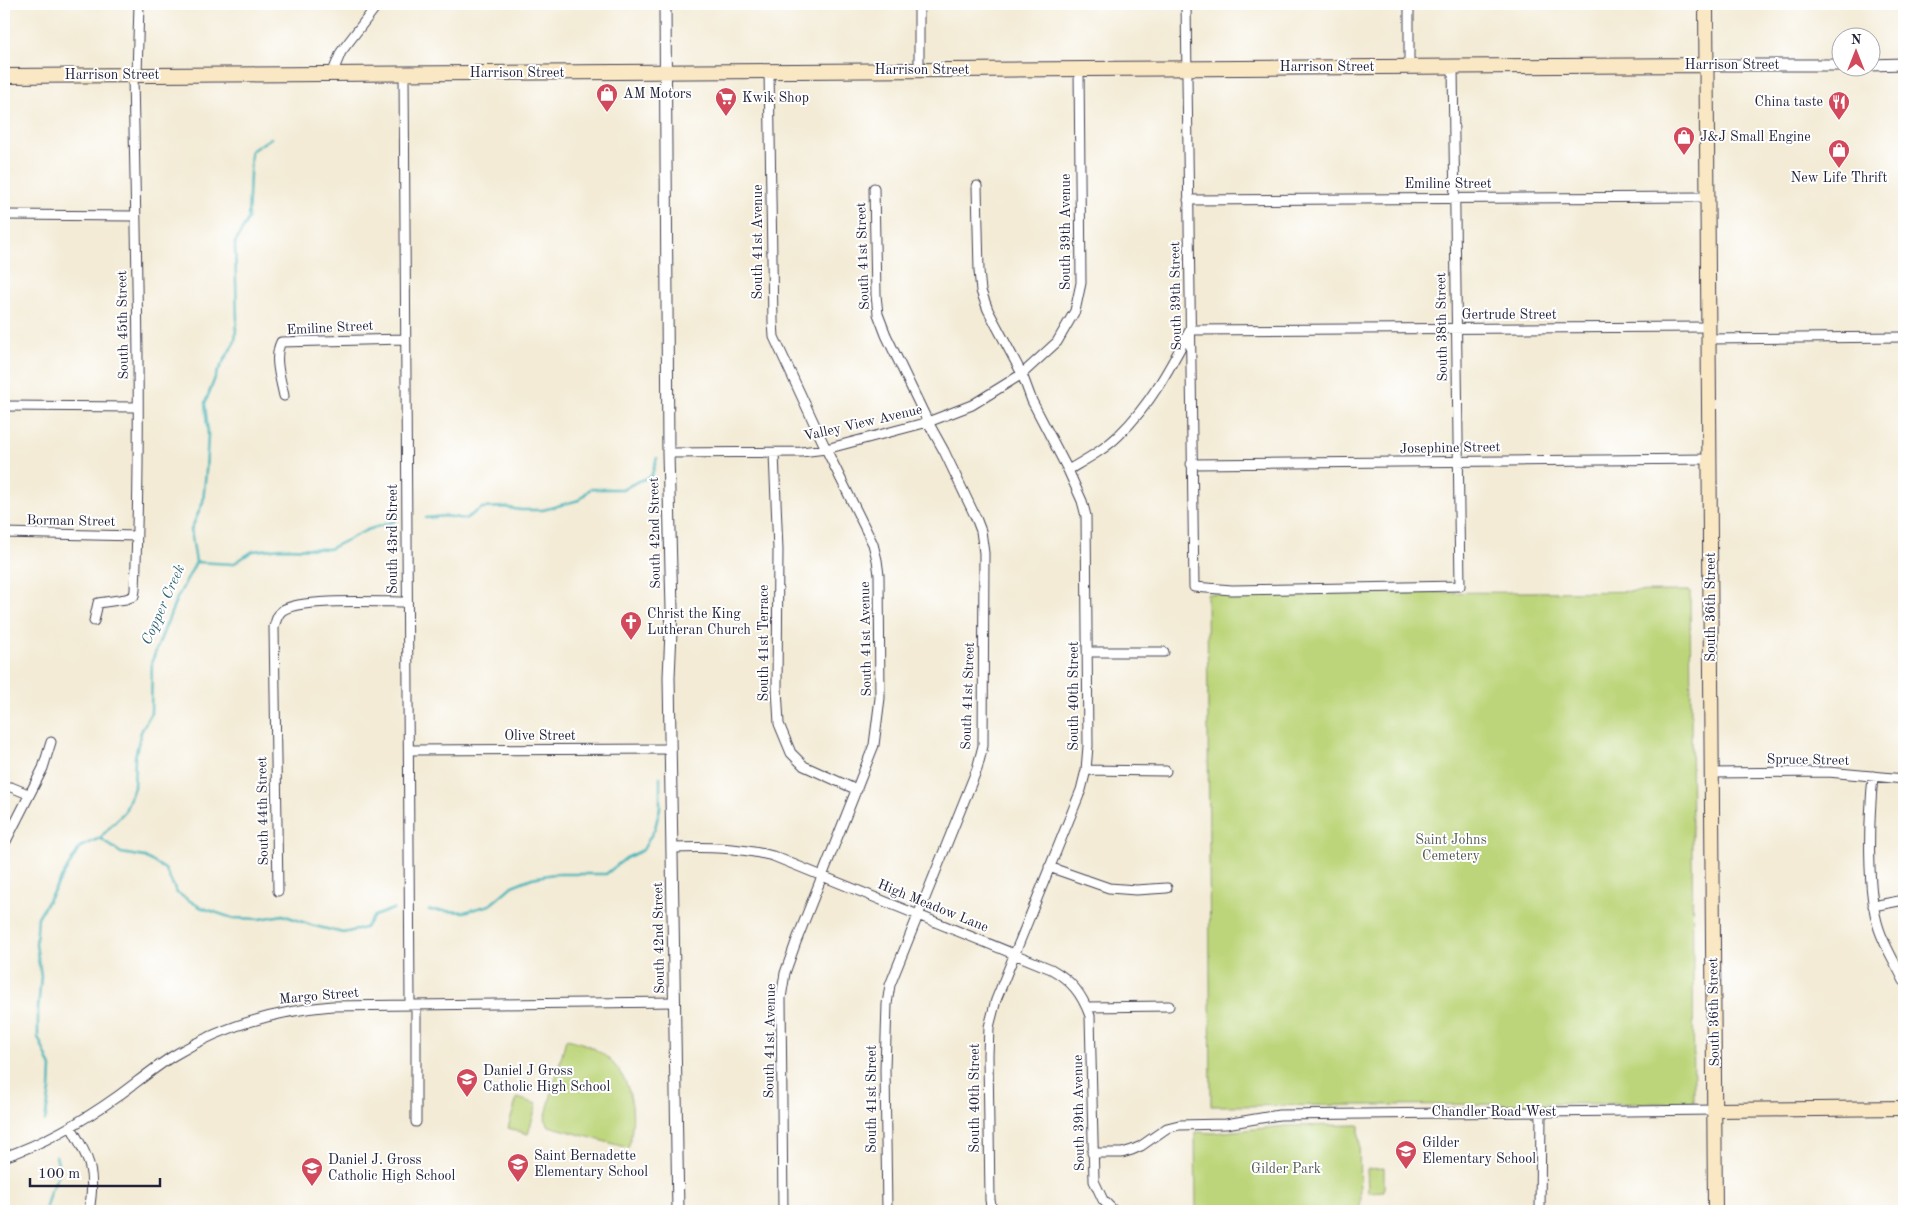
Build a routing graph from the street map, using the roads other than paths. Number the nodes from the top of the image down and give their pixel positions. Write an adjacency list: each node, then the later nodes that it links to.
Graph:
1 (139, 4): 21 (street, South 45th Street)
2 (378, 4): 20 (street)
3 (665, 4): 18 (street, South 42nd Street)
4 (919, 4): 16 (street)
5 (1186, 4): 14 (street, South 39th Street)
6 (1409, 4): 12 (street)
7 (1706, 4): 10 (main road, South 36th Street)
8 (1880, 64): 9 (street)
9 (1904, 64)
10 (1706, 65): 11 (street, Harrison Street); 13 (main road, Harrison Street); 25 (main road, South 36th Street)
11 (1830, 65)
12 (1409, 67): 13 (main road, Harrison Street); 14 (main road, Harrison Street)
13 (1453, 67): 26 (street, South 38th Street)
14 (1187, 68): 15 (main road, Harrison Street); 27 (street, South 39th Street)
15 (1079, 69): 16 (main road, Harrison Street); 35 (street, South 39th Avenue)
16 (919, 70): 17 (main road, Harrison Street)
17 (770, 71): 18 (main road, Harrison Street); 40 (street, South 41st Avenue)
18 (666, 72): 19 (main road, Harrison Street); 41 (street, South 42nd Street)
19 (404, 73): 20 (main road, Harrison Street); 34 (street, South 43rd Street)
20 (332, 74): 21 (main road, Harrison Street)
21 (135, 75): 22 (main road, Harrison Street); 29 (street, South 45th Street)
22 (4, 76)
23 (977, 186): 35 (street, South 40th Street)
24 (874, 188): 39 (street, South 41st Street)
25 (1708, 197): 26 (street, Emiline Street); 32 (main road, South 36th Street)
26 (1454, 198): 27 (street, Emiline Street); 30 (street, South 38th Street)
27 (1188, 200): 31 (street, South 39th Street)
28 (4, 216): 29 (street)
29 (135, 216): 38 (street, South 45th Street)
30 (1456, 328): 31 (street, Gertrude Street); 32 (street, Gertrude Street); 44 (street, South 38th Street)
31 (1190, 330): 45 (street, South 39th Street); 46 (street)
32 (1708, 333): 33 (street, Gertrude Street); 43 (main road, South 36th Street)
33 (1904, 337)
34 (405, 339): 36 (street, Emiline Street); 50 (street, South 43rd Street)
35 (1022, 374): 39 (street, Valley View Avenue); 46 (street, South 40th Street)
36 (284, 396)
37 (4, 406): 38 (street)
38 (137, 407): 48 (street, South 45th Street)
39 (928, 422): 40 (street, Valley View Avenue); 73 (street, South 41st Street)
40 (826, 449): 42 (street, Valley View Avenue); 63 (street, South 41st Avenue)
41 (668, 453): 42 (street, Valley View Avenue); 55 (street, South 42nd Street)
42 (774, 453): 63 (street, South 41st Terrace)
43 (1710, 459): 44 (street, Josephine Street); 59 (main road, South 36th Street)
44 (1458, 462): 45 (street, Josephine Street); 49 (street, South 38th Street)
45 (1192, 464): 49 (street, South 39th Street)
46 (1068, 470): 52 (street, South 40th Street)
47 (4, 533): 48 (street, Borman Street)
48 (137, 536): 51 (street, South 45th Street)
49 (1194, 587)
50 (407, 602): 56 (street, South 43rd Street); 70 (street, South 44th Street)
51 (94, 622)
52 (1088, 652): 53 (street); 57 (street, South 40th Street)
53 (1164, 652)
54 (51, 742): 64 (street)
55 (671, 749): 56 (street, Olive Street); 66 (street, South 42nd Street)
56 (409, 750): 77 (street, South 43rd Street)
57 (1086, 770): 58 (street); 67 (street, South 40th Street)
58 (1166, 771)
59 (1712, 773): 60 (street, Spruce Street); 81 (main road, South 36th Street)
60 (1874, 776): 61 (street, Spruce Street); 72 (street)
61 (1904, 779)
62 (4, 787): 64 (street)
63 (857, 790): 68 (street, South 41st Avenue)
64 (28, 794): 65 (street)
65 (4, 845)
66 (672, 848): 68 (street, High Meadow Lane); 76 (street, South 42nd Street)
67 (1049, 868): 69 (street); 74 (street, South 40th Street)
68 (822, 876): 73 (street, High Meadow Lane); 89 (street, South 41st Avenue)
69 (1167, 888)
70 (278, 891)
71 (1904, 900): 72 (street)
72 (1874, 906): 75 (street)
73 (918, 915): 74 (street, High Meadow Lane); 90 (street, South 41st Street)
74 (1014, 954): 79 (street, High Meadow Lane); 91 (street, South 40th Street)
75 (1904, 981)
76 (675, 1002): 77 (street, Margo Street); 88 (street, South 42nd Street)
77 (413, 1005): 83 (street, South 43rd Street); 84 (street, Margo Street)
78 (1169, 1006): 79 (street)
79 (1087, 1007): 85 (street, South 39th Avenue)
80 (1904, 1108): 81 (main road, Chandler Road West)
81 (1715, 1110): 82 (street, Chandler Road West); 94 (main road, South 36th Street)
82 (1541, 1112): 85 (street, Chandler Road West); 93 (street)
83 (416, 1122)
84 (71, 1127): 86 (street, Margo Street); 87 (street)
85 (1092, 1154): 92 (street, South 39th Avenue)
86 (4, 1157)
87 (89, 1211)
88 (678, 1211)
89 (783, 1211)
90 (887, 1211)
91 (992, 1211)
92 (1114, 1211)
93 (1540, 1211)
94 (1715, 1211)

